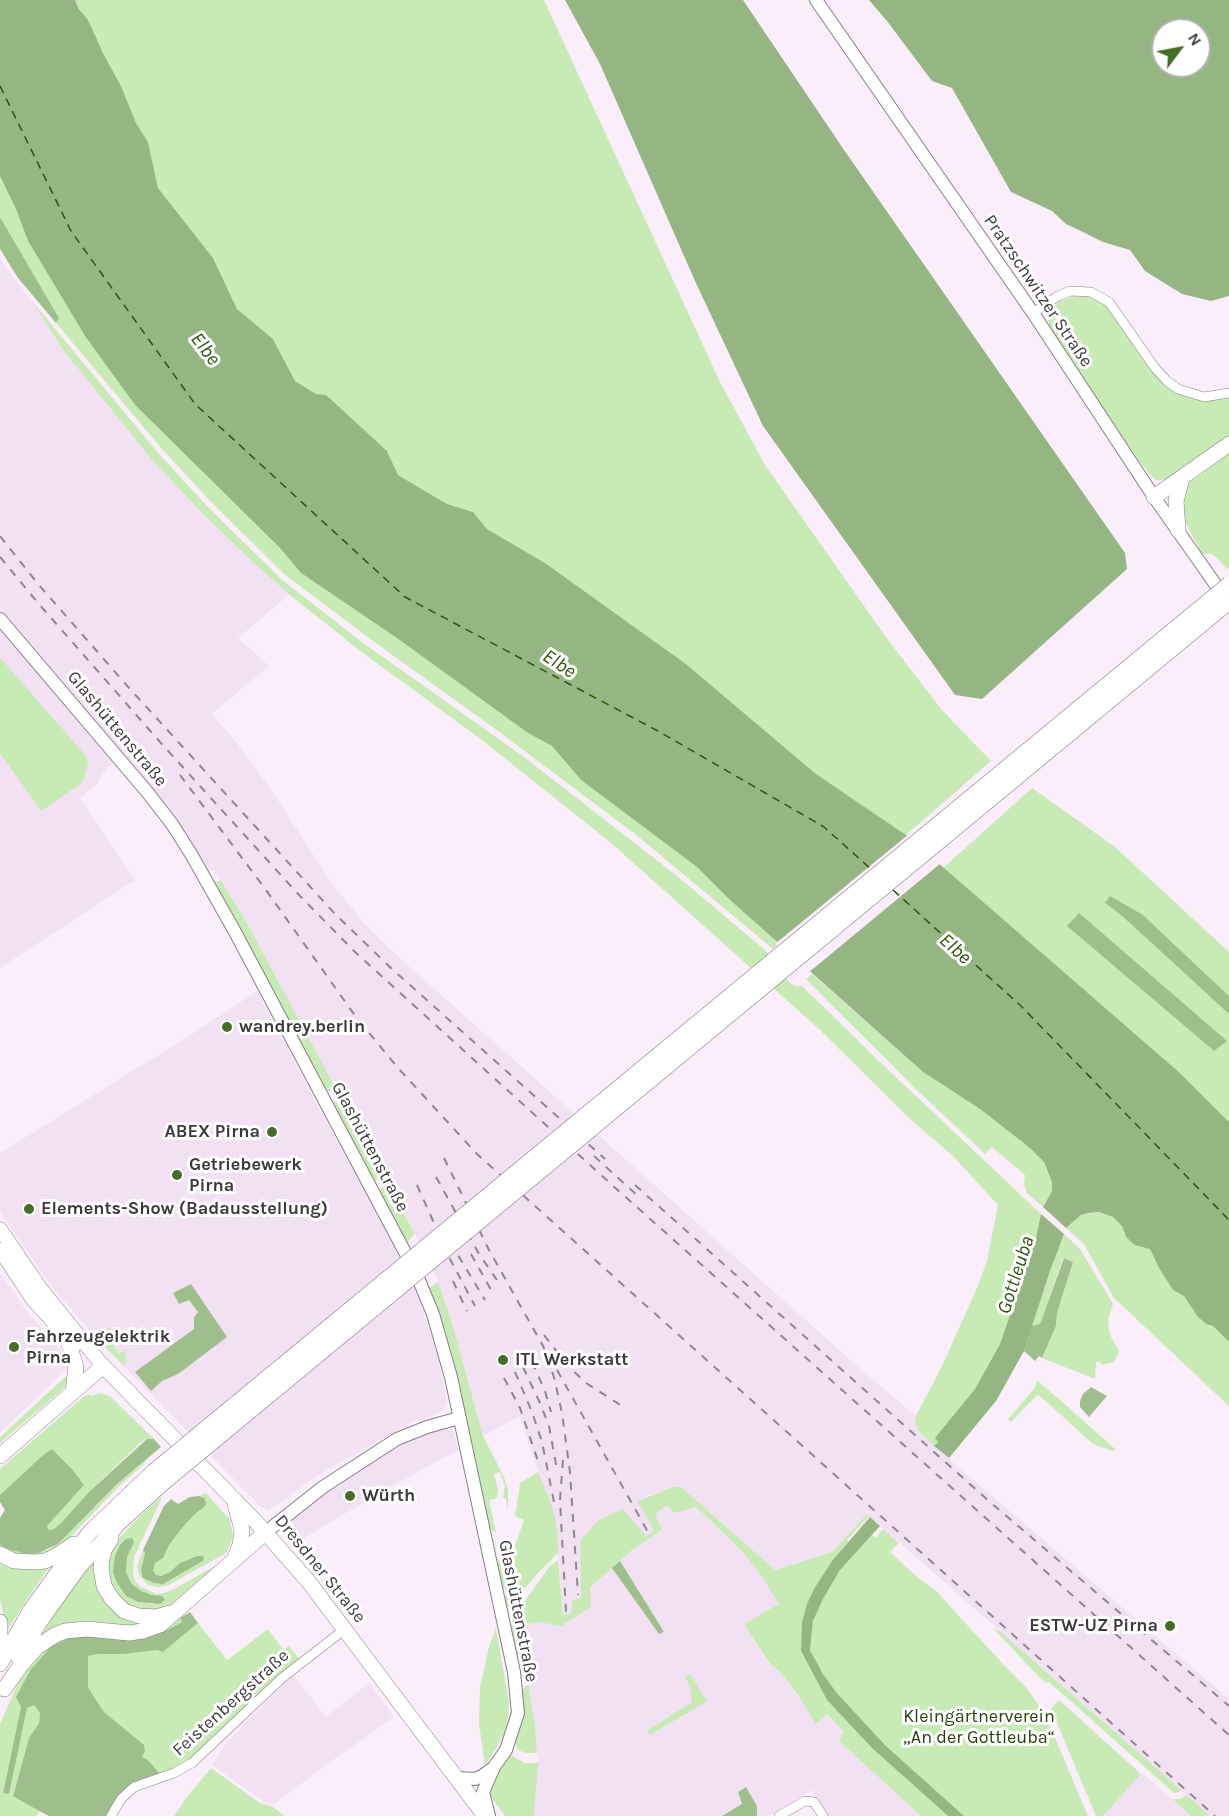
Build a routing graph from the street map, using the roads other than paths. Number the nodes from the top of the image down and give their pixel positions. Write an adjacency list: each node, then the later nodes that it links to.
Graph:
1 (816, 0): 2 (street, Pratzschwitzer Straße)
2 (1033, 313): 3 (street); 6 (street, Pratzschwitzer Straße)
3 (1229, 393)
4 (1229, 444): 5 (main road)
5 (1182, 478): 6 (main road); 7 (main road)
6 (1154, 497): 7 (street, Pratzschwitzer Straße)
7 (1178, 530): 9 (street, Pratzschwitzer Straße)
8 (1229, 584): 18 (main road, bridge)
9 (1229, 603): 18 (main road, bridge)
10 (0, 619): 16 (street, Glashüttenstraße)
11 (0, 1228): 13 (main road, Dresdner Straße)
12 (0, 1250): 13 (main road, Dresdner Straße)
13 (72, 1338): 14 (main road, Dresdner Straße); 15 (main road)
14 (103, 1366): 15 (main road); 19 (main road, Dresdner Straße)
15 (74, 1392): 17 (main road)
16 (459, 1418): 22 (street); 31 (street, Glashüttenstraße)
17 (0, 1456)
18 (158, 1477): 20 (main road); 21 (main road)
19 (234, 1500): 22 (main road, Dresdner Straße); 24 (main road)
20 (136, 1506): 25 (main road); 30 (main road)
21 (91, 1531): 23 (main road); 29 (main road)
22 (267, 1532): 24 (main road); 27 (main road, Dresdner Straße)
23 (0, 1554)
24 (235, 1558): 25 (main road)
25 (180, 1608): 30 (main road)
26 (0, 1622): 28 (main road)
27 (345, 1629): 32 (main road, Dresdner Straße); 33 (street, Feistenbergstraße)
28 (0, 1641)
29 (0, 1665)
30 (2, 1694)
31 (494, 1767): 32 (street); 34 (street, Glashüttenstraße)
32 (456, 1778): 34 (main road, Dresdner Straße)
33 (111, 1816)
34 (487, 1816)
35 (779, 1816): 36 (street)
36 (823, 1816)

